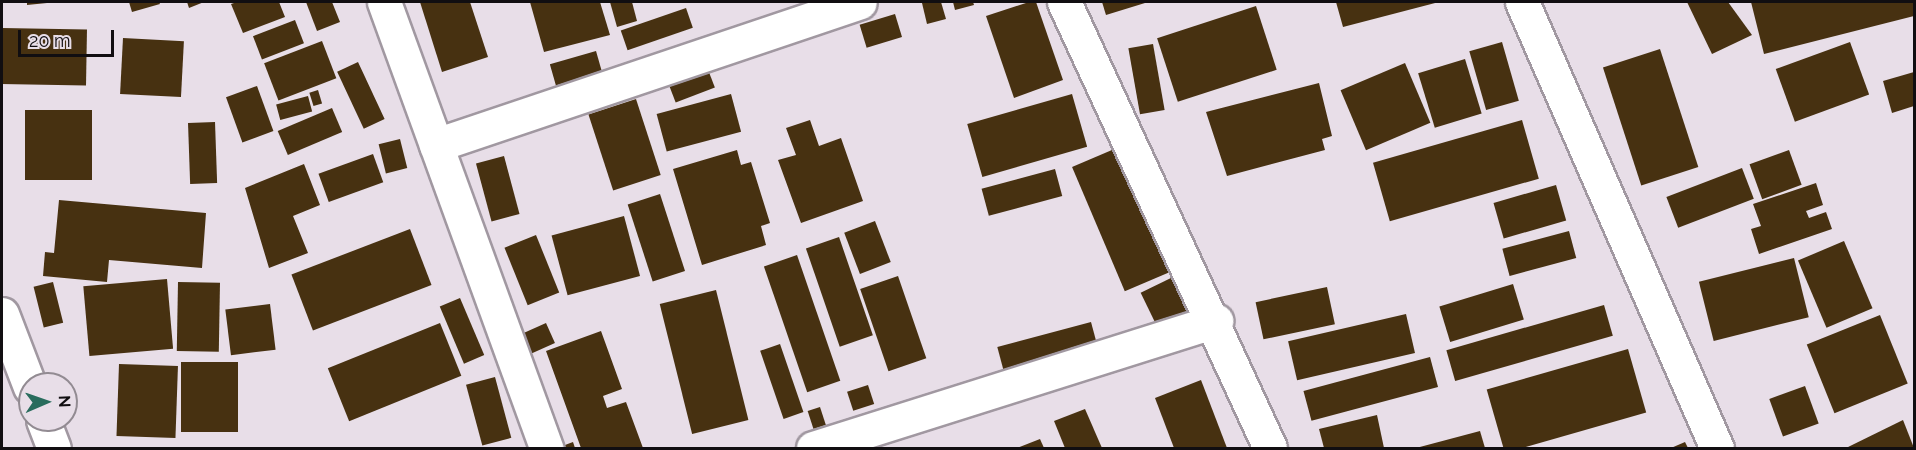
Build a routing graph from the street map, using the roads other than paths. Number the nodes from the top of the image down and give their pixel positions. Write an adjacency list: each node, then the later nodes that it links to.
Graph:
1 (384, 2): 5 (street)
2 (860, 2): 5 (street)
3 (1064, 2): 7 (street)
4 (1522, 2): 14 (street)
5 (436, 145): 11 (street)
6 (2, 314): 8 (street)
7 (1216, 321): 12 (street); 13 (street)
8 (24, 372)
9 (48, 432): 10 (street)
10 (54, 448)
11 (546, 448)
12 (813, 448)
13 (1270, 448)
14 (1717, 448)

